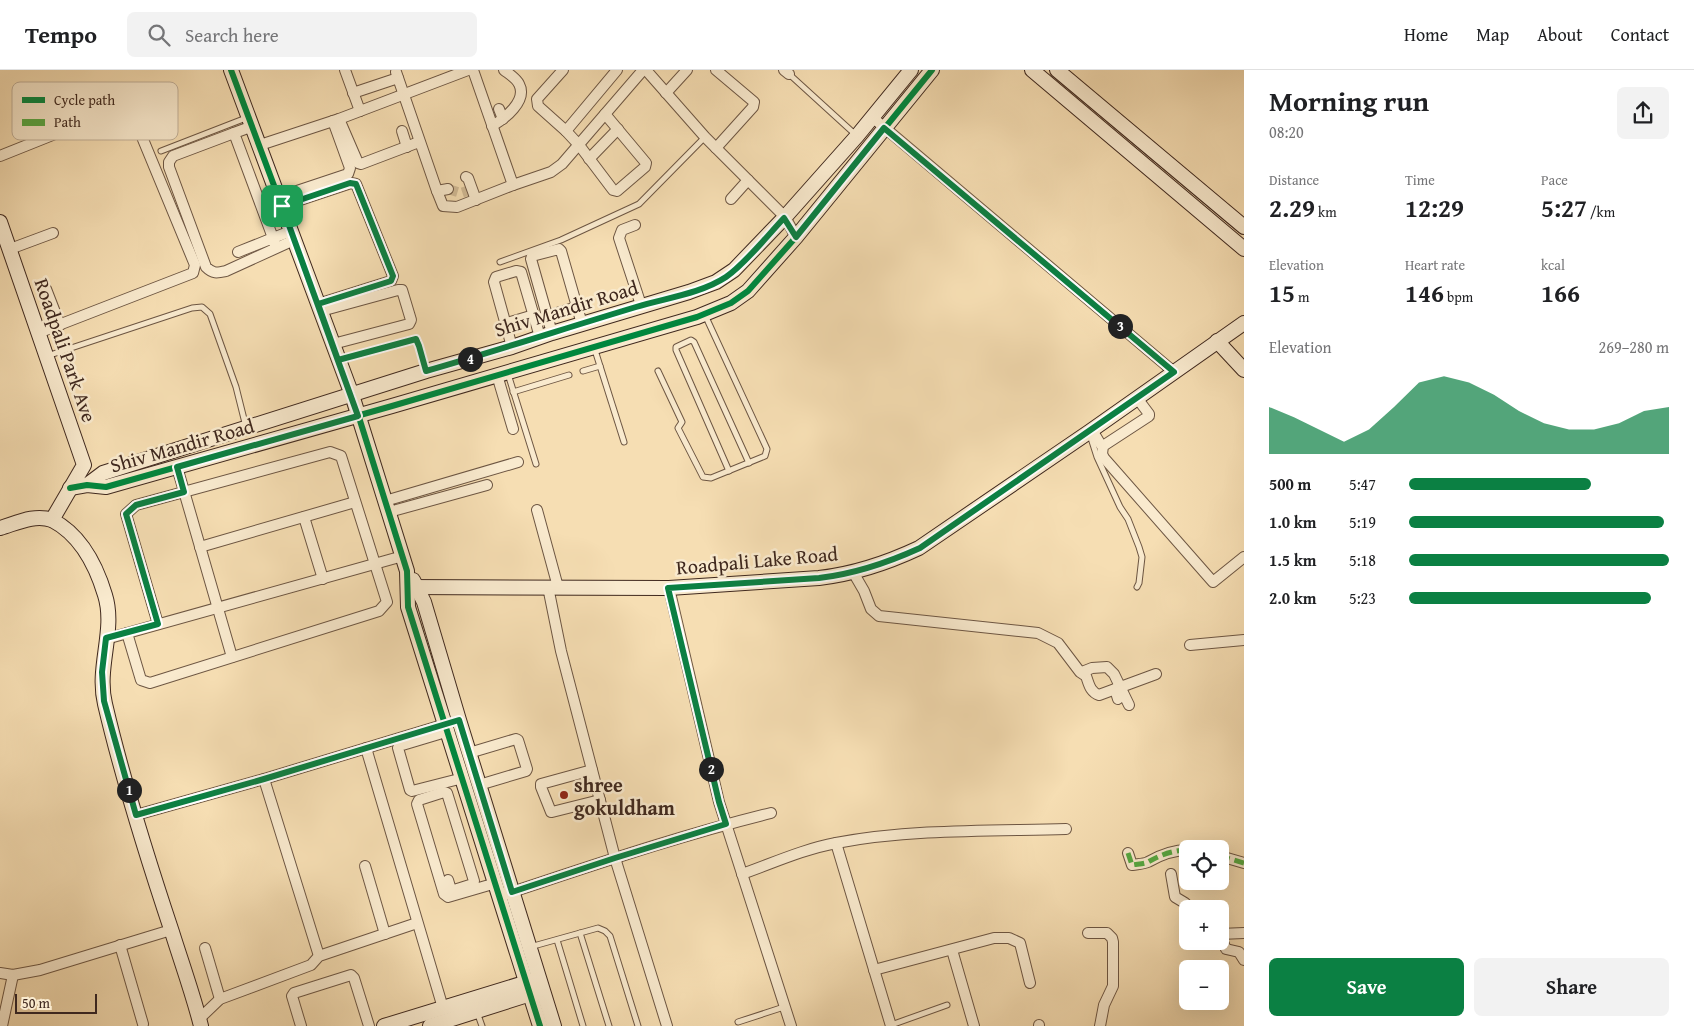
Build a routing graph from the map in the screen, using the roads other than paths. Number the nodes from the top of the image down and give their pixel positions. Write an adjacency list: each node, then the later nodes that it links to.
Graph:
1 (232, 70): 23 (street)
2 (345, 70): 16 (street)
3 (468, 70): 18 (street)
4 (473, 70): 24 (street)
5 (504, 70): 24 (street)
6 (563, 70): 27 (street)
7 (617, 70): 27 (street)
8 (645, 70): 17 (street); 20 (street)
9 (687, 70): 17 (street)
10 (716, 70): 38 (street)
11 (910, 70): 21 (street, Shiv Mandir Road)
12 (932, 70): 25 (street, Shiv Mandir Road)
13 (1032, 70): 59 (street)
14 (1057, 70): 53 (street)
15 (786, 72): 30 (lane)
16 (353, 93): 18 (street); 19 (street)
17 (666, 93): 31 (street)
18 (403, 95): 19 (street); 34 (street)
19 (360, 111): 22 (street)
20 (605, 114): 26 (street); 36 (street)
21 (872, 117): 25 (street); 30 (street, Shiv Mandir Road)
22 (336, 120): 35 (street); 37 (street); 49 (street)
23 (251, 121): 29 (street); 35 (street); 39 (lane)
24 (492, 126): 46 (street)
25 (884, 128): 56 (street, Shiv Mandir Road); 86 (street)
26 (618, 129): 41 (street); 41 (street)
27 (566, 131): 36 (street)
28 (402, 132): 37 (street)
29 (234, 133): 57 (street); 57 (street)
30 (857, 136): 50 (street, Shiv Mandir Road)
31 (706, 138): 38 (street); 61 (lane)
32 (40, 140): 40 (street)
33 (143, 140): 72 (street)
34 (419, 142): 37 (street); 43 (street)
35 (260, 145): 49 (street)
36 (579, 145): 41 (street); 46 (street)
37 (408, 147)
38 (716, 148): 45 (street)
39 (161, 151)
40 (0, 156)
41 (588, 158)
42 (441, 167): 43 (street)
43 (430, 170): 48 (street)
44 (466, 177): 48 (street)
45 (748, 180): 47 (street); 50 (street)
46 (513, 185): 48 (street)
47 (731, 199)
48 (476, 200)
49 (280, 202): 55 (street); 65 (street)
50 (784, 218): 56 (street); 63 (street, Shiv Mandir Road)
51 (0, 222): 58 (street, Roadpali Park Ave)
52 (635, 225): 63 (street)
53 (1244, 227)
54 (52, 233): 58 (street)
55 (293, 235): 57 (street); 65 (street)
56 (796, 237): 67 (street, Shiv Mandir Road)
57 (274, 243): 60 (street)
58 (10, 249): 73 (street, Roadpali Park Ave)
59 (1244, 249)
60 (238, 252)
61 (500, 262)
62 (46, 289): 72 (street)
63 (641, 305): 71 (street, Shiv Mandir Road)
64 (577, 307): 68 (street); 68 (street); 71 (street)
65 (320, 308): 76 (street); 76 (street)
66 (534, 315): 69 (street); 69 (street); 74 (street)
67 (704, 315): 77 (street, Shiv Mandir Road); 99 (lane)
68 (547, 316): 74 (street)
69 (507, 323): 78 (street)
70 (1244, 323): 75 (street, Roadpali Lake Road)
71 (582, 324): 74 (street, Shiv Mandir Road)
72 (60, 325): 73 (street)
73 (38, 333): 79 (street, Roadpali Park Ave)
74 (546, 335): 78 (street, Shiv Mandir Road)
75 (1217, 341): 82 (street); 86 (street, Roadpali Lake Road)
76 (333, 344): 80 (street)
77 (594, 346): 81 (lane); 87 (street, Shiv Mandir Road)
78 (512, 347): 83 (street, Shiv Mandir Road)
79 (47, 356): 93 (lane); 105 (street, Roadpali Park Ave)
80 (338, 360): 83 (lane); 90 (street)
81 (600, 366): 84 (lane); 96 (lane)
82 (1244, 370)
83 (426, 371): 90 (street, Shiv Mandir Road)
84 (583, 371)
85 (658, 371): 102 (lane)
86 (1174, 372): 91 (street, Roadpali Lake Road)
87 (502, 373): 89 (lane); 92 (street, Shiv Mandir Road); 94 (street)
88 (569, 375): 89 (lane)
89 (513, 392): 100 (lane)
90 (352, 395): 92 (street); 93 (street, Shiv Mandir Road)
91 (1137, 398): 95 (street, Roadpali Lake Road); 97 (street)
92 (358, 416): 101 (street, Shiv Mandir Road); 108 (street)
93 (246, 428): 103 (street, Shiv Mandir Road)
94 (514, 429)
95 (1091, 431): 97 (street); 117 (street, Roadpali Lake Road); 121 (lane)
96 (624, 442)
97 (1104, 446): 115 (street)
98 (518, 462): 108 (street)
99 (749, 463): 102 (lane); 102 (lane)
100 (536, 464)
101 (177, 467): 103 (street, Shiv Mandir Road); 106 (street)
102 (729, 471)
103 (87, 485): 105 (street)
104 (487, 485): 108 (street)
105 (70, 488): 111 (street)
106 (184, 492): 107 (street); 113 (street); 124 (street)
107 (355, 502): 110 (street); 116 (street)
108 (387, 506): 114 (street)
109 (537, 510): 120 (street)
110 (304, 517): 113 (street); 118 (street)
111 (52, 520): 112 (street); 126 (street)
112 (0, 528)
113 (200, 547): 123 (street)
114 (403, 556): 116 (street); 119 (street)
115 (1244, 557)
116 (375, 564): 118 (street); 129 (street)
117 (853, 572): 122 (street, Roadpali Lake Road); 130 (street)
118 (322, 578): 123 (street)
119 (412, 587): 120 (street, Roadpali Lake Road); 135 (street)
120 (553, 587): 122 (street, Roadpali Lake Road); 138 (street)
121 (1136, 587)
122 (668, 588): 145 (street)
123 (218, 608): 124 (street); 129 (street)
124 (158, 624): 125 (street)
125 (127, 633): 126 (street); 129 (street)
126 (106, 638): 144 (street)
127 (1244, 640): 128 (street)
128 (1190, 646)
129 (232, 657)
130 (1082, 672): 132 (street); 132 (street)
131 (1156, 674): 132 (street)
132 (1118, 688): 133 (street); 134 (street)
133 (1118, 700)
134 (1130, 705)
135 (451, 725): 136 (street); 137 (street); 139 (street); 139 (street)
136 (366, 748): 140 (street); 159 (street)
137 (469, 753): 141 (street); 141 (street)
138 (592, 770): 142 (street); 142 (street)
139 (463, 778): 157 (street)
140 (264, 779): 144 (street); 172 (street)
141 (479, 784): 157 (street)
142 (600, 800): 150 (street)
143 (771, 813): 145 (street)
144 (136, 815): 160 (street)
145 (726, 824): 150 (street); 154 (street)
146 (1066, 830): 147 (street)
147 (836, 844): 154 (street); 174 (street)
148 (1179, 852): 149 (street)
149 (1128, 853)
150 (615, 858): 157 (street); 198 (street)
151 (1229, 859): 152 (street)
152 (1244, 863)
153 (365, 866): 164 (street)
154 (742, 874): 181 (street)
155 (1170, 874): 158 (street)
156 (448, 880): 157 (street)
157 (503, 890): 169 (street); 178 (street)
158 (1180, 900)
159 (417, 923): 164 (street); 182 (street)
160 (171, 930): 167 (street); 184 (street)
161 (580, 933): 166 (lane); 196 (lane); 197 (lane)
162 (1088, 933): 202 (street)
163 (1244, 933): 165 (street)
164 (385, 934): 172 (street)
165 (1229, 934)
166 (557, 940): 169 (lane); 195 (lane)
167 (120, 945): 176 (street); 186 (street)
168 (205, 948): 179 (street)
169 (530, 948): 178 (street)
170 (952, 950): 174 (street); 177 (street); 201 (street)
171 (1229, 950): 173 (street)
172 (320, 956): 179 (street)
173 (1244, 960)
174 (874, 970): 200 (street)
175 (0, 973): 176 (street)
176 (13, 975): 187 (street)
177 (1030, 984)
178 (535, 986): 182 (street); 183 (street); 193 (street); 194 (street)
179 (220, 999): 184 (street)
180 (947, 1005): 200 (lane)
181 (784, 1007): 185 (lane); 199 (street)
182 (443, 1008): 190 (street)
183 (477, 1012): 191 (street); 192 (lane)
184 (200, 1022)
185 (738, 1022)
186 (143, 1024)
187 (2, 1026)
188 (301, 1026): 189 (street)
189 (369, 1026)
190 (384, 1026)
191 (430, 1026)
192 (482, 1026)
193 (540, 1026)
194 (554, 1026)
195 (584, 1026)
196 (609, 1026)
197 (638, 1026)
198 (667, 1026)
199 (791, 1026)
200 (890, 1026)
201 (974, 1026)
202 (1100, 1026)

